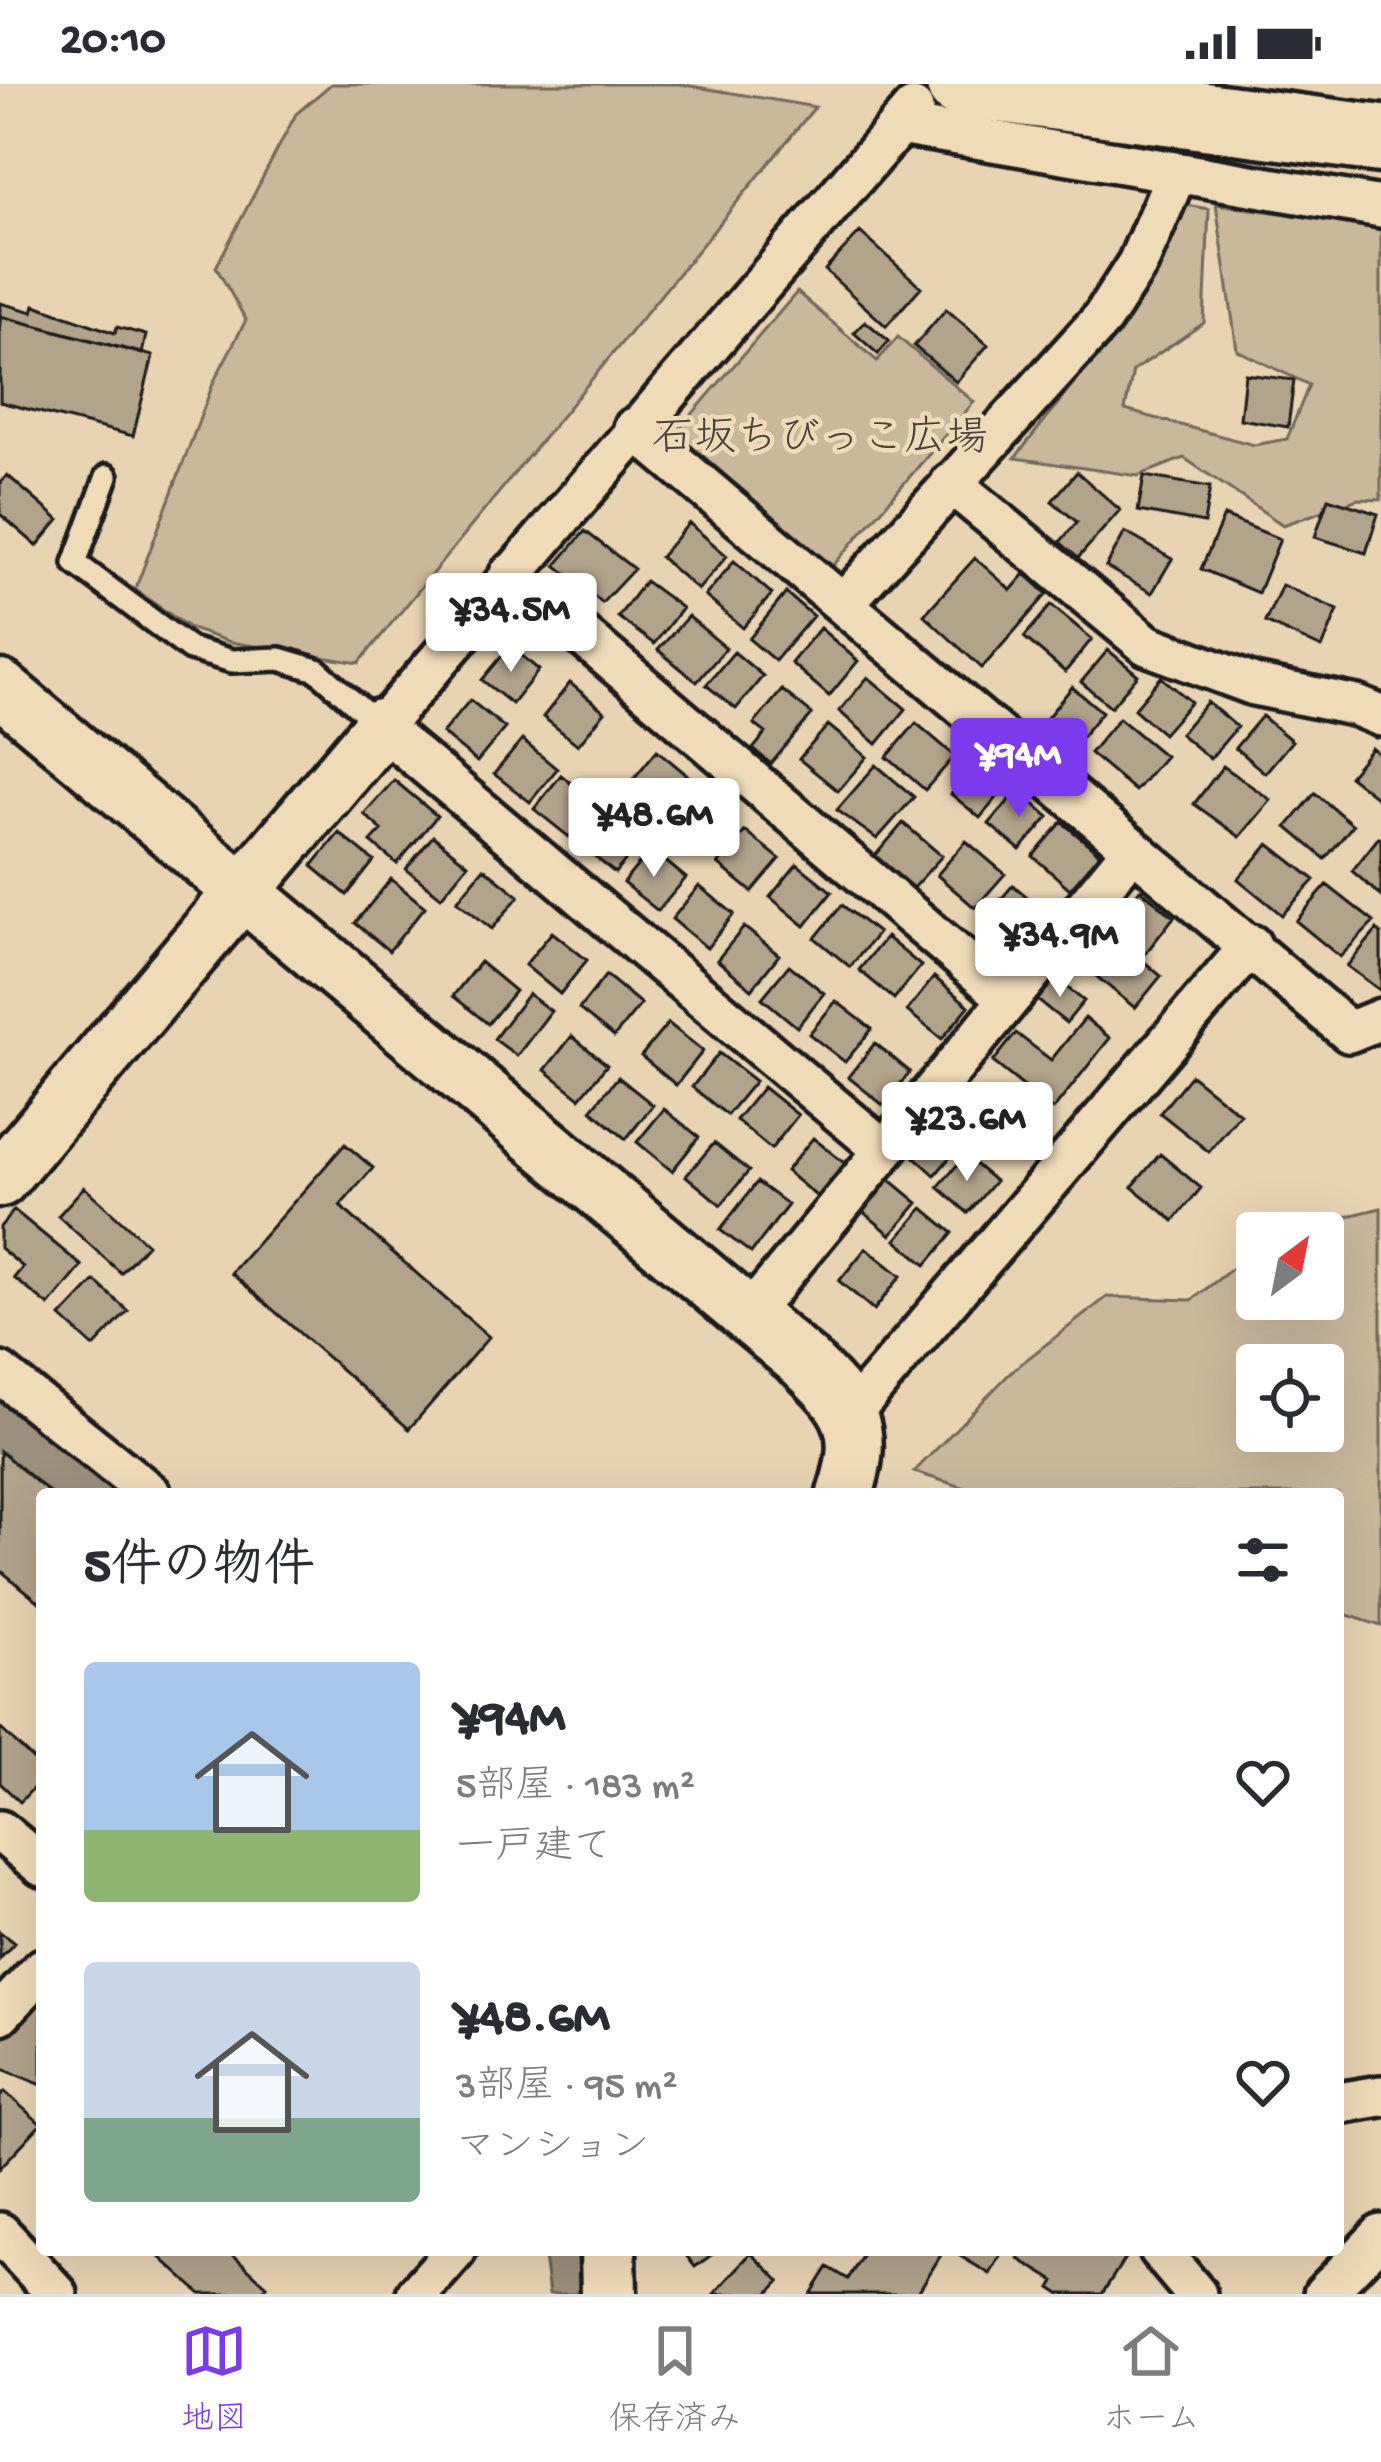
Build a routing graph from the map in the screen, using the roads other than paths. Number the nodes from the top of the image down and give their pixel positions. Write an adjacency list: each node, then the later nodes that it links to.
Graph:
1 (1259, 84): 3 (highway)
2 (924, 106): 4 (highway); 5 (street); 7 (street)
3 (1381, 106)
4 (1381, 139)
5 (1198, 168): 6 (street); 9 (street)
6 (1381, 207)
7 (634, 428): 10 (street); 11 (street)
8 (107, 476): 14 (lane)
9 (951, 483): 11 (street); 13 (street)
10 (510, 574): 14 (street); 18 (street)
11 (844, 604): 15 (street)
12 (0, 688): 16 (street)
13 (1381, 716)
14 (381, 727): 16 (street); 20 (street)
15 (1133, 849): 17 (street); 18 (street)
16 (240, 893): 21 (street); 22 (street)
17 (1251, 944): 19 (street); 24 (street)
18 (1009, 999): 20 (street)
19 (1381, 1019)
20 (884, 1150): 22 (street)
21 (0, 1179)
22 (748, 1316): 24 (street)
23 (0, 1372): 25 (street)
24 (850, 1414): 26 (street)
25 (145, 1488)
26 (846, 1488)
27 (0, 1831): 28 (street)
28 (36, 1861)
29 (36, 1975): 30 (street)
30 (0, 2014)
31 (1381, 2096): 32 (street)
32 (1344, 2102)
33 (0, 2233): 38 (street)
34 (1381, 2235): 42 (street)
35 (451, 2256): 39 (street)
36 (608, 2256): 40 (street)
37 (1164, 2256): 41 (street)
38 (57, 2294)
39 (418, 2294)
40 (609, 2294)
41 (1196, 2294)
42 (1324, 2294)

